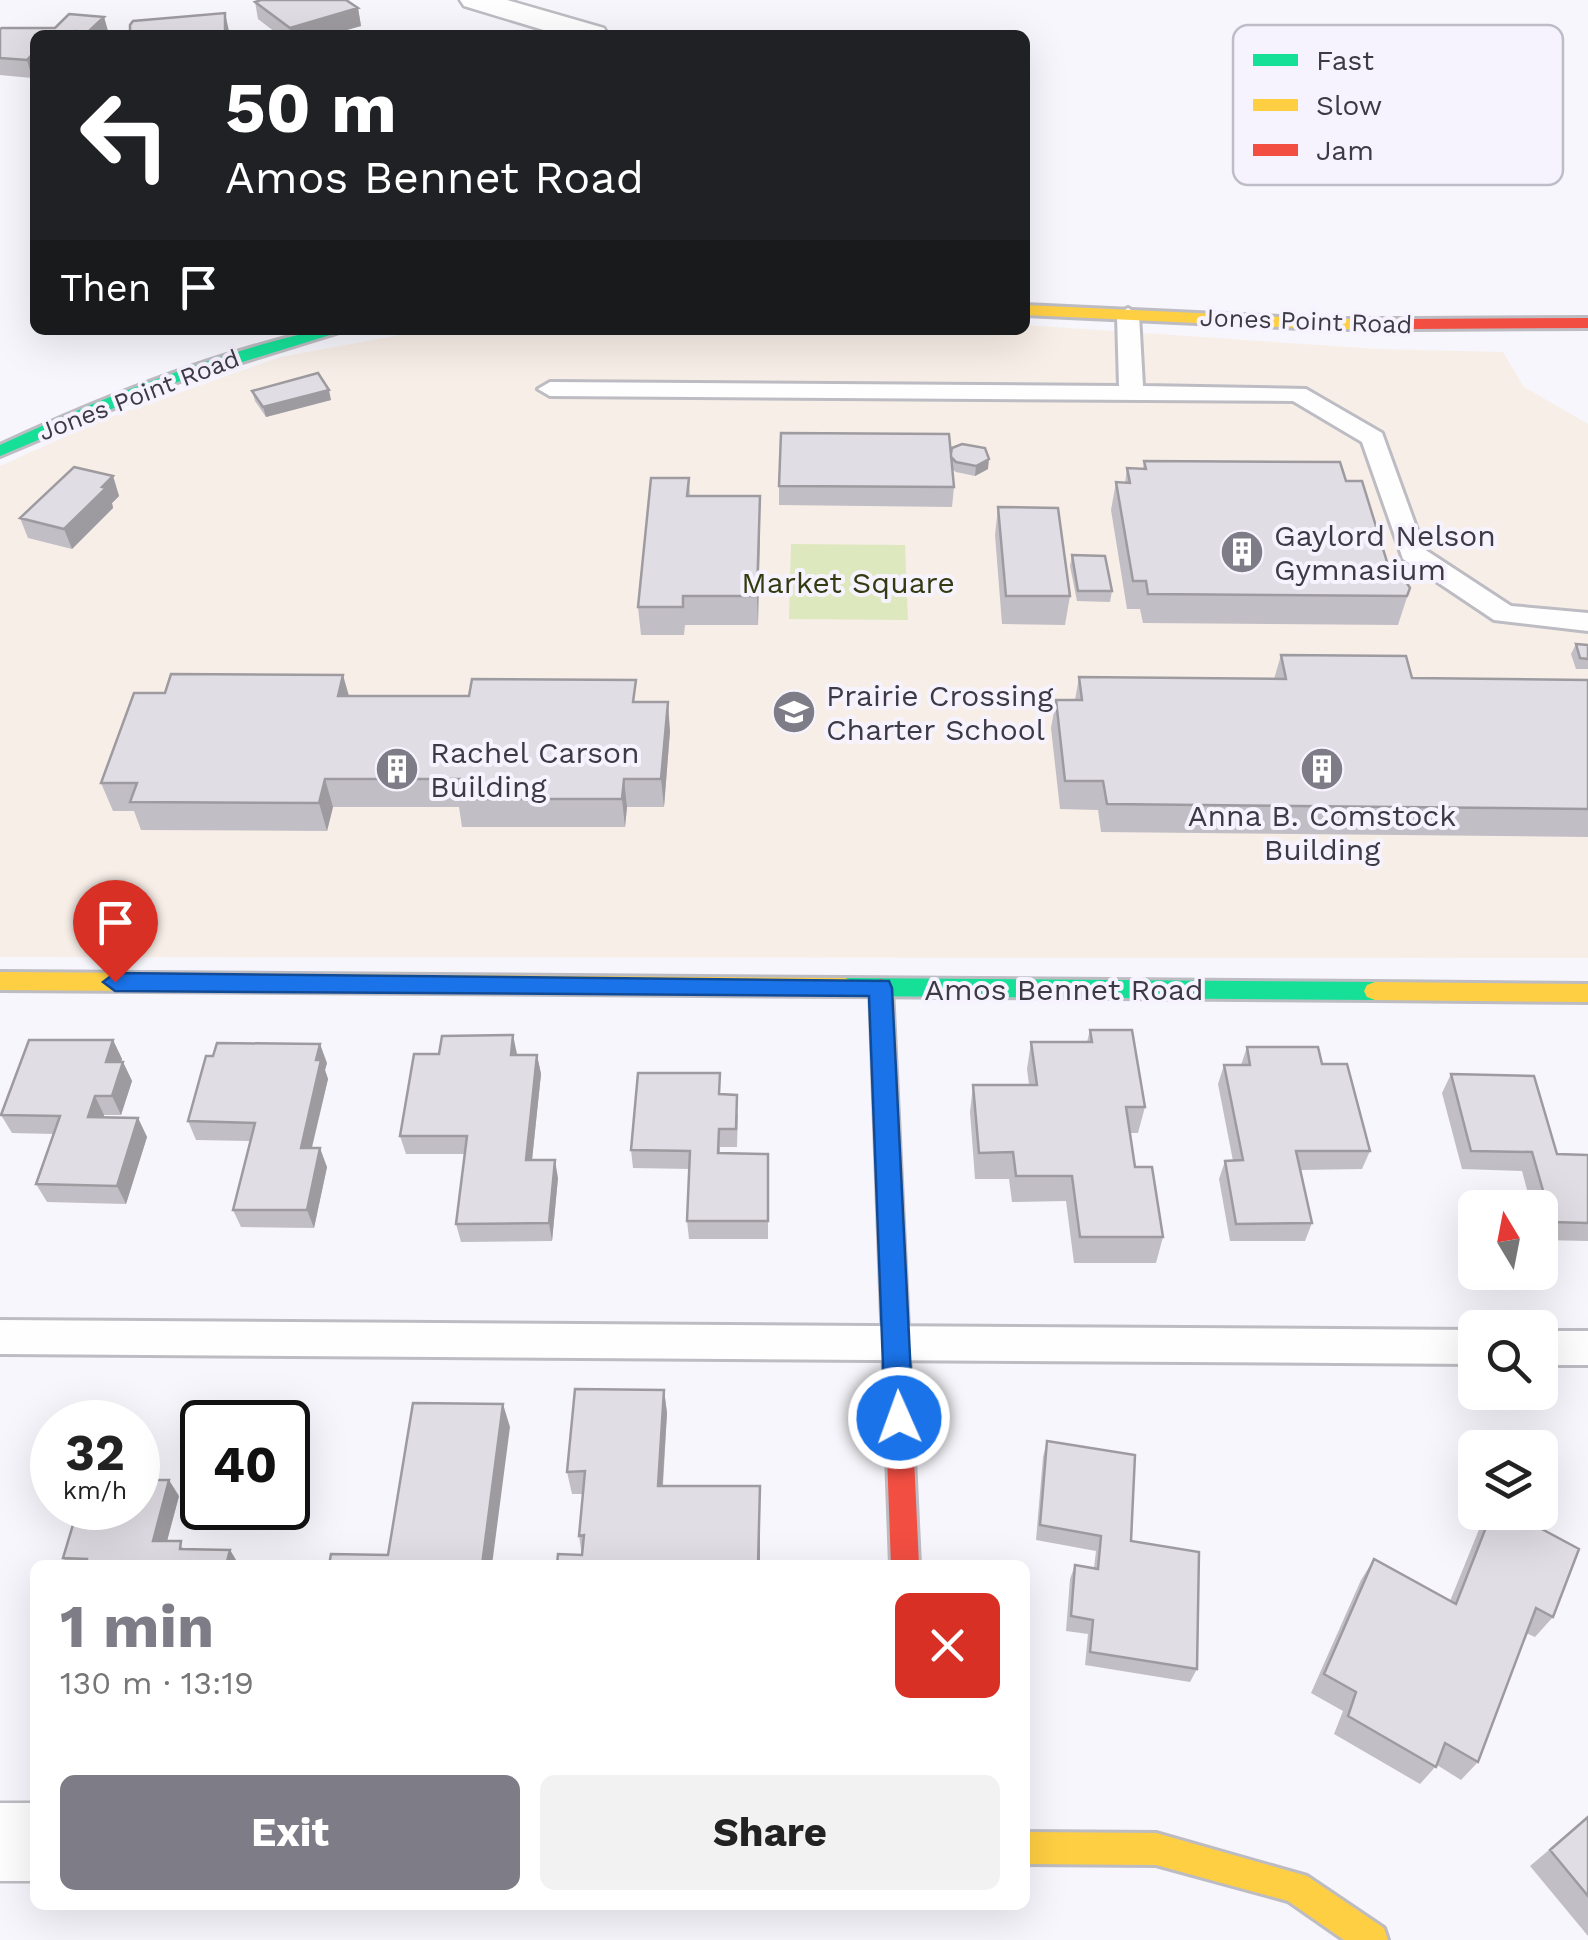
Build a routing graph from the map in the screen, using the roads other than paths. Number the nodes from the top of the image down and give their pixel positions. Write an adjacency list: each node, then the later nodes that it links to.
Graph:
1 (475, 0): 2 (street)
2 (576, 30)
3 (1030, 310): 4 (street, Jones Point Road)
4 (1128, 315): 5 (street, Jones Point Road); 8 (lane)
5 (1588, 323)
6 (319, 335): 9 (street, Jones Point Road)
7 (550, 389): 8 (lane)
8 (1131, 393): 10 (lane)
9 (0, 451)
10 (1588, 622)
11 (0, 981): 12 (street, Amos Bennet Road)
12 (880, 988): 13 (street, Amos Bennet Road); 15 (street)
13 (1588, 993)
14 (0, 1337): 15 (lane)
15 (896, 1345): 16 (lane); 19 (street)
16 (1458, 1348)
17 (1558, 1348): 18 (lane)
18 (1588, 1348)
19 (905, 1560)
20 (0, 1842): 21 (street)
21 (30, 1842)
22 (1030, 1848): 23 (street)
23 (1372, 1940)

